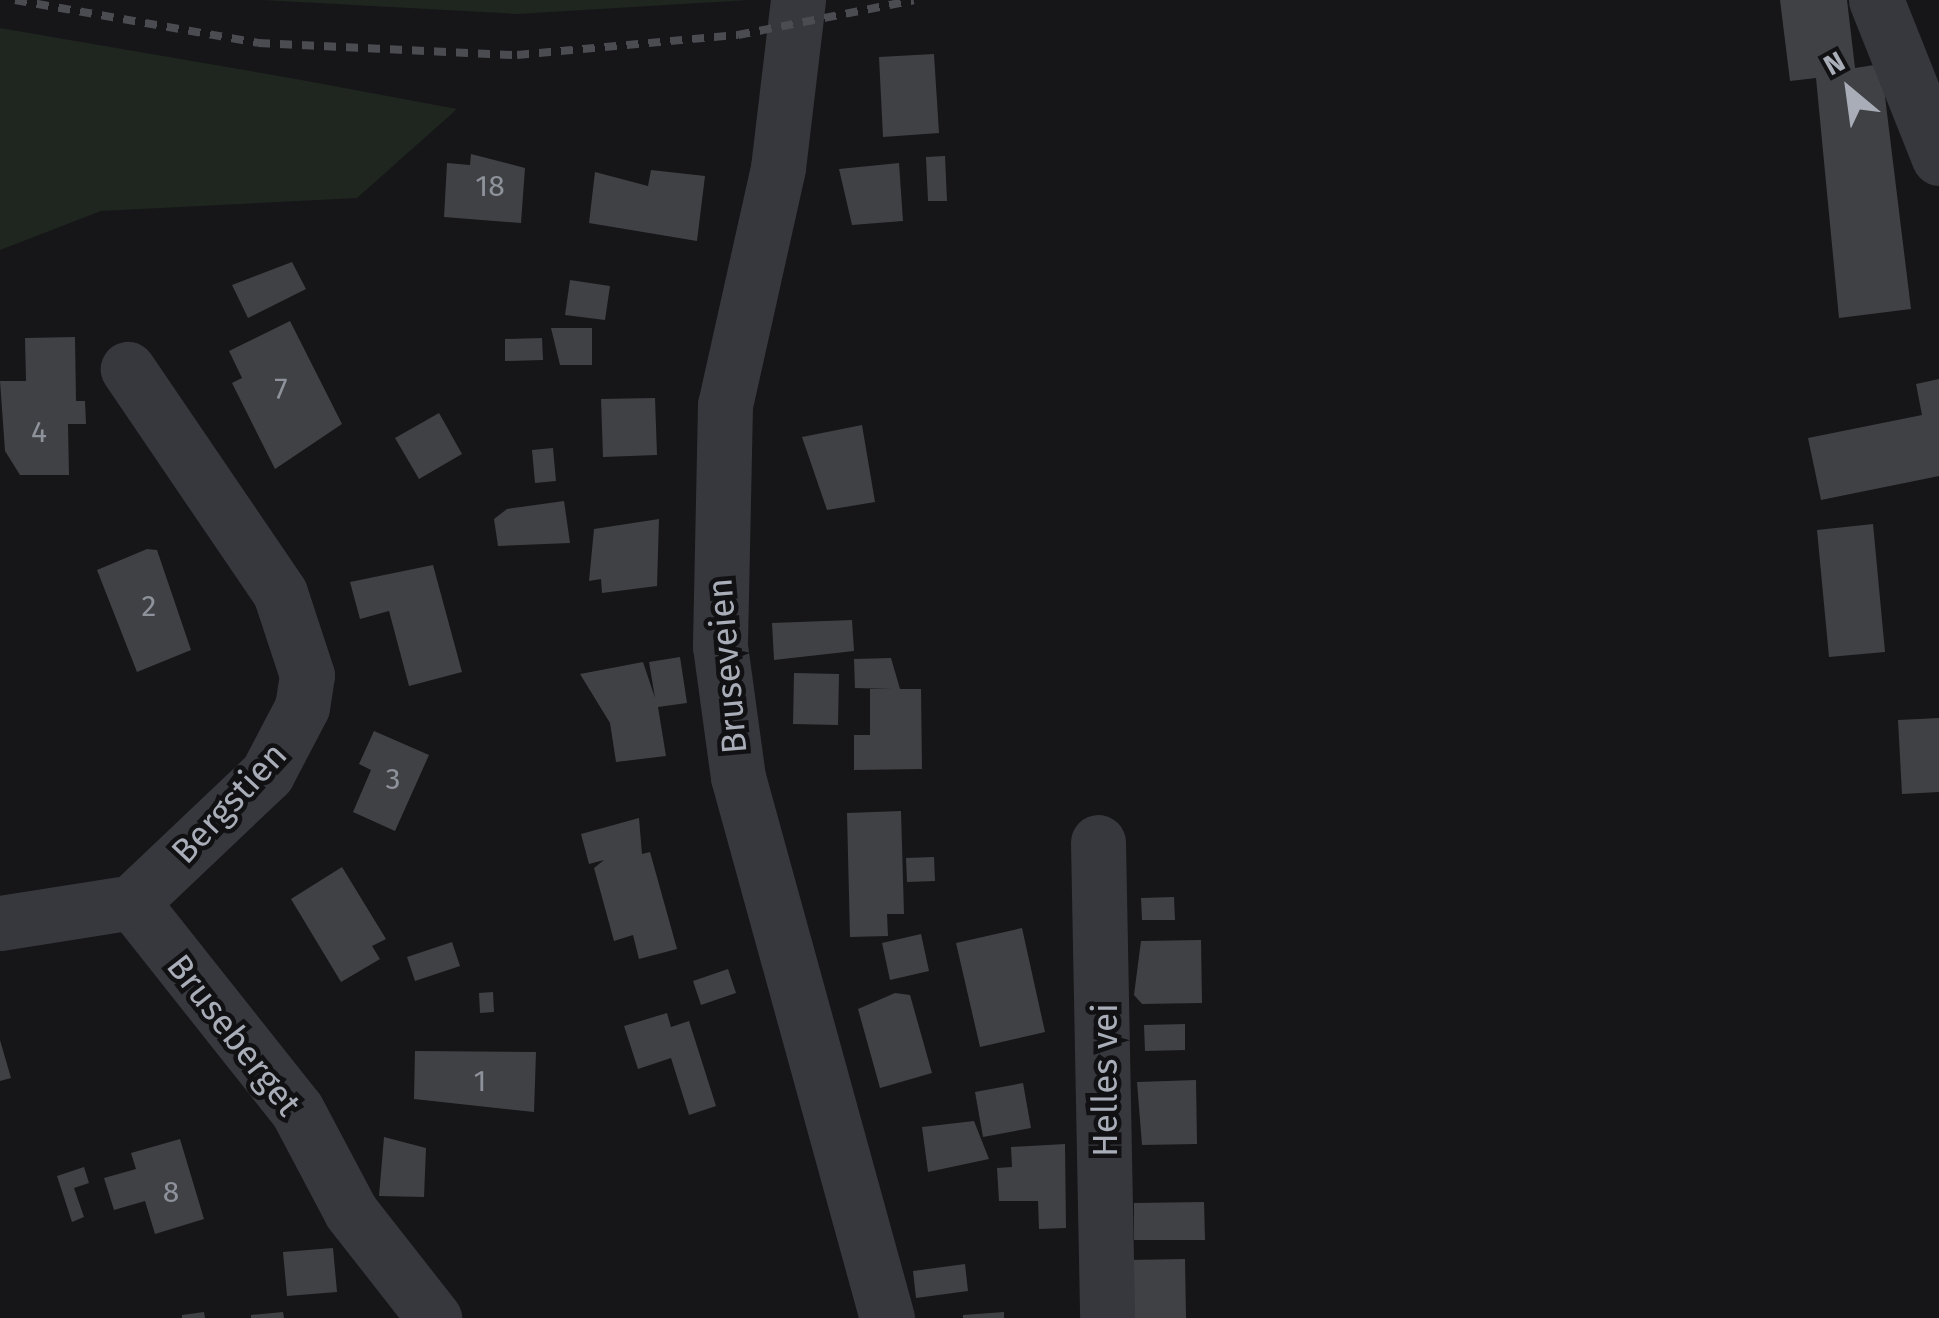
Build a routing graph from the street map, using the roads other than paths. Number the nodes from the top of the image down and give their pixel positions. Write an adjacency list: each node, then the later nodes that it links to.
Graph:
1 (798, 0): 9 (street, Bruseveien)
2 (1876, 0): 3 (street)
3 (1939, 158)
4 (128, 369): 6 (street, Bergstien)
5 (1098, 842): 10 (street, Helles vei)
6 (132, 902): 7 (street); 8 (street, Bruseberget)
7 (0, 923)
8 (434, 1318)
9 (887, 1318)
10 (1107, 1318)

